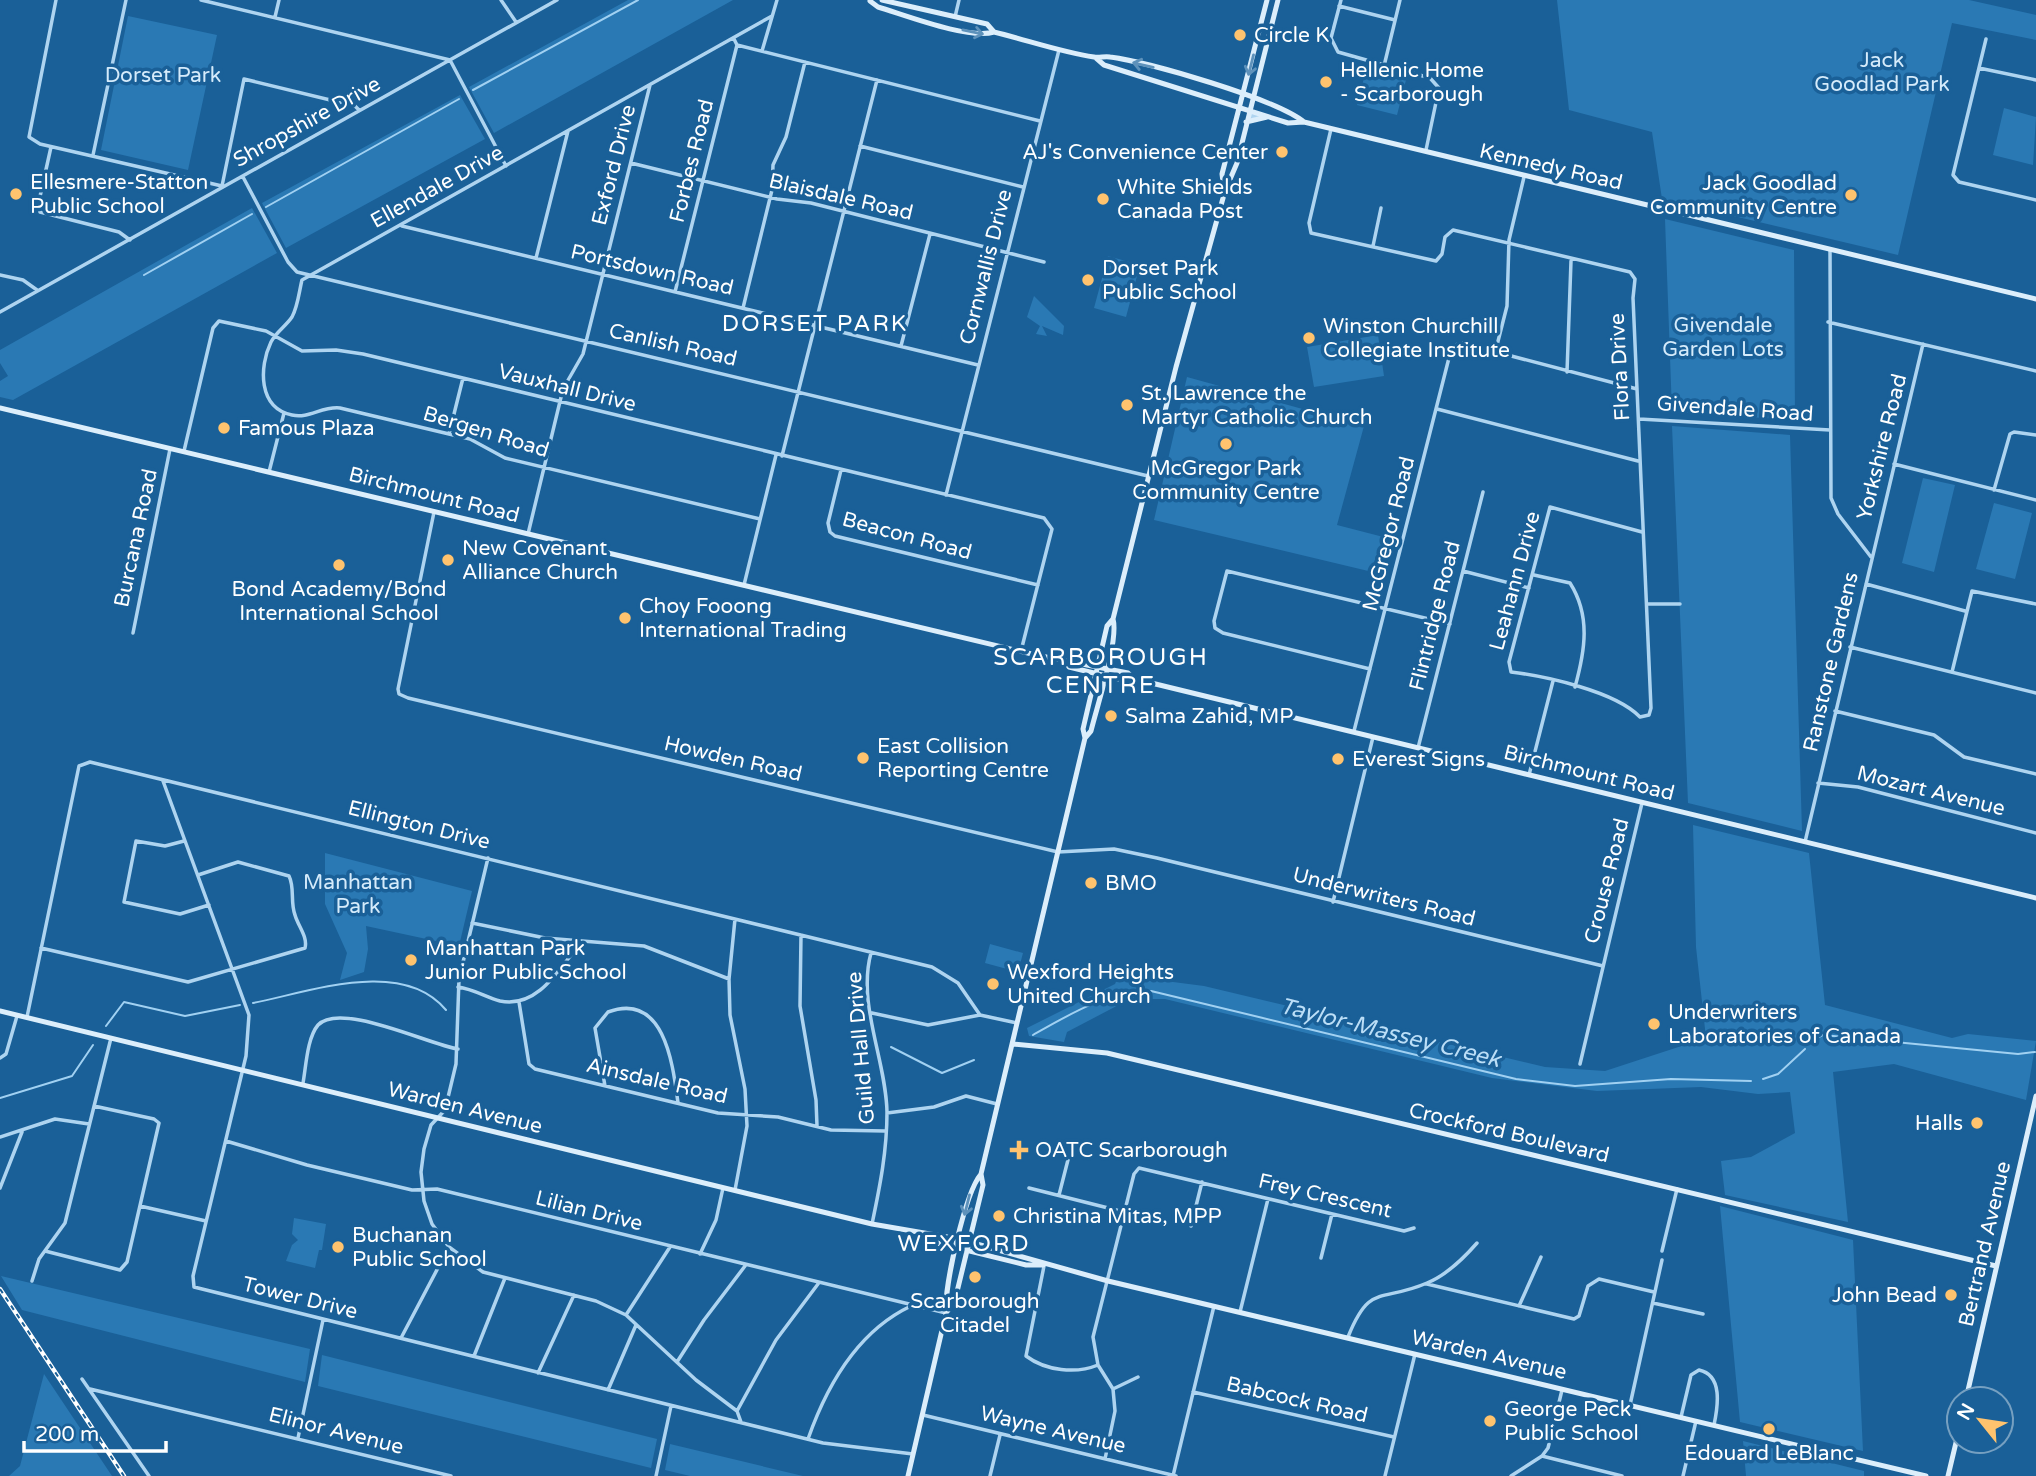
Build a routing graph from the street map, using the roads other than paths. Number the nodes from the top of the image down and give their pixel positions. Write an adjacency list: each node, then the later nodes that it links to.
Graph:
1 (56, 0): 47 (street)
2 (126, 0): 50 (street)
3 (201, 0): 17 (street)
4 (279, 0): 17 (street)
5 (501, 0): 20 (street)
6 (557, 0): 20 (street, Shropshire Drive)
7 (777, 0): 16 (street)
8 (871, 0): 21 (main road, Kennedy Road)
9 (882, 0): 18 (main road, Kennedy Road)
10 (959, 0): 18 (street)
11 (1265, 0): 36 (main road, one-way to 36)
12 (1278, 0): 37 (main road)
13 (1341, 0): 15 (street)
14 (1401, 0): 19 (street)
15 (1339, 6): 19 (street); 31 (street)
16 (772, 16): 23 (street, Ellendale Drive); 27 (street)
17 (275, 17): 29 (street)
18 (955, 17): 21 (main road); 22 (main road, Kennedy Road)
19 (1395, 20): 31 (street)
20 (516, 22): 29 (street, Shropshire Drive)
21 (952, 27): 22 (main road, Kennedy Road, one-way to 22)
22 (994, 32): 26 (main road, Kennedy Road)
23 (734, 39): 25 (street); 35 (street, Ellendale Drive)
24 (1986, 39): 32 (street)
25 (737, 45): 27 (street); 55 (street, Forbes Road)
26 (1059, 48): 28 (main road, Kennedy Road); 42 (street, Cornwallis Drive)
27 (762, 51): 30 (street)
28 (1096, 58): 36 (main road, Kennedy Road, one-way to 28); 38 (main road, Kennedy Road)
29 (450, 60): 39 (street, Shropshire Drive); 52 (street)
30 (805, 62): 33 (street); 59 (street)
31 (1384, 66): 49 (street)
32 (1979, 68): 34 (street); 60 (street)
33 (877, 80): 42 (street); 48 (street)
34 (2036, 80)
35 (650, 85): 46 (street, Ellendale Drive); 51 (street, Exford Drive)
36 (1244, 95): 37 (main road, Kennedy Road); 38 (main road)
37 (1252, 98): 40 (main road); 44 (main road, Kennedy Road)
38 (1240, 106): 40 (main road, Kennedy Road); 58 (main road)
39 (359, 110): 53 (street, Shropshire Drive); 56 (street)
40 (1250, 113): 41 (main road, Kennedy Road); 43 (main road)
41 (1269, 117): 43 (main road); 44 (main road, Kennedy Road)
42 (1040, 121): 57 (street, Cornwallis Drive)
43 (1246, 122): 58 (main road)
44 (1304, 122): 45 (main road, Kennedy Road)
45 (1331, 129): 49 (main road, Kennedy Road); 67 (street, Flora Drive)
46 (568, 131): 52 (street, Ellendale Drive); 70 (street)
47 (51, 146): 50 (street); 65 (street)
48 (860, 146): 57 (street); 62 (street)
49 (1425, 153): 54 (main road, Kennedy Road)
50 (93, 155): 56 (street)
51 (631, 163): 55 (street, Blaisdale Road); 74 (street, Exford Drive)
52 (506, 166): 63 (street, Ellendale Drive)
53 (243, 177): 56 (street, Shropshire Drive); 73 (street, Canlish Road)
54 (1524, 177): 66 (street); 68 (main road, Kennedy Road)
55 (703, 180): 59 (street, Blaisdale Road); 77 (street, Forbes Road)
56 (222, 186): 65 (street, Shropshire Drive)
57 (1023, 187): 69 (street, Cornwallis Drive)
58 (1224, 191): 112 (main road)
59 (770, 198): 62 (street, Blaisdale Road); 79 (street)
60 (2036, 200)
61 (1381, 208): 67 (street)
62 (844, 212): 64 (street, Blaisdale Road); 82 (street)
63 (400, 225): 70 (street, Portsdown Road); 73 (street, Ellendale Drive)
64 (930, 234): 69 (street, Blaisdale Road); 86 (street)
65 (130, 240): 76 (street, Shropshire Drive)
66 (1508, 244): 67 (street, Flora Drive); 71 (street, Flora Drive); 87 (street)
67 (1373, 246)
68 (1830, 249): 78 (main road, Kennedy Road); 81 (street, Ranstone Gardens)
69 (1006, 253): 72 (street, Blaisdale Road); 88 (street, Cornwallis Drive)
70 (536, 259): 74 (street, Portsdown Road)
71 (1571, 261): 90 (street); 92 (street, Flora Drive)
72 (1044, 262)
73 (312, 273): 83 (street); 84 (street, Canlish Road)
74 (602, 274): 77 (street, Portsdown Road); 84 (street, Exford Drive)
75 (0, 275): 76 (street)
76 (37, 290): 80 (street, Shropshire Drive)
77 (675, 292): 79 (street, Portsdown Road)
78 (2036, 299)
79 (743, 308): 82 (street, Portsdown Road)
80 (0, 312)
81 (1829, 323): 85 (street); 99 (street, Ranstone Gardens)
82 (815, 325): 86 (street, Portsdown Road); 93 (street)
83 (275, 336): 91 (street, Vauxhall Drive); 97 (street); 104 (street, Vauxhall Drive)
84 (586, 341): 93 (street, Canlish Road); 94 (street, Exford Drive)
85 (1923, 344): 89 (street); 108 (street, Yorkshire Road)
86 (901, 346): 88 (street, Portsdown Road)
87 (1495, 353): 90 (street); 96 (street, McGregor Road)
88 (978, 365): 100 (street, Cornwallis Drive)
89 (2036, 371)
90 (1567, 372): 92 (street)
91 (463, 378): 94 (street, Vauxhall Drive); 101 (street)
92 (1637, 389): 98 (street, Flora Drive)
93 (798, 392): 100 (street, Canlish Road); 106 (street)
94 (559, 403): 105 (street, Vauxhall Drive); 109 (street, Exford Drive)
95 (0, 408): 103 (main road, Birchmount Road)
96 (1437, 410): 107 (street); 131 (street, McGregor Road)
97 (284, 413): 101 (street, Bergen Road); 111 (street)
98 (1639, 419): 99 (street, Givendale Road); 107 (street, Flora Drive)
99 (1830, 430): 121 (street, Ranstone Gardens)
100 (961, 431): 112 (street, Canlish Road); 115 (street, Cornwallis Drive)
101 (449, 434): 109 (street, Bergen Road)
102 (2036, 435): 113 (street)
103 (170, 449): 104 (main road, Birchmount Road); 135 (street, Burcana Road)
104 (184, 452): 111 (main road, Birchmount Road)
105 (776, 455): 106 (street, Vauxhall Drive); 118 (street)
106 (782, 456): 110 (street, Vauxhall Drive)
107 (1639, 461): 119 (street, Flora Drive)
108 (1894, 464): 113 (street); 121 (street, Yorkshire Road)
109 (544, 467): 118 (street, Bergen Road); 120 (street, Exford Drive)
110 (841, 470): 115 (street, Vauxhall Drive); 126 (street, Beacon Road)
111 (269, 472): 117 (main road, Birchmount Road)
112 (1148, 476): 133 (main road)
113 (1994, 490): 116 (street)
114 (1483, 492): 122 (street, Flintridge Road)
115 (946, 495): 126 (street, Vauxhall Drive)
116 (2036, 500)
117 (434, 512): 120 (main road, Birchmount Road); 162 (street, Howden Road)
118 (760, 519): 125 (street)
119 (1642, 532): 123 (street, Leahann Drive); 128 (street, Flora Drive)
120 (528, 534): 125 (main road, Birchmount Road)
121 (1871, 557): 124 (street, Ranstone Gardens)
122 (1463, 571): 127 (street); 134 (street, Flintridge Road)
123 (1534, 575): 127 (street, Leahann Drive); 147 (street)
124 (1865, 584): 132 (street); 136 (street, Ranstone Gardens)
125 (744, 585): 137 (main road, Birchmount Road)
126 (1038, 585): 137 (street)
127 (1530, 588): 146 (street, Leahann Drive)
128 (1646, 604): 129 (street); 147 (street, Flora Drive)
129 (1680, 604)
130 (2036, 604): 132 (street)
131 (1385, 608): 134 (street); 141 (street, McGregor Road); 141 (street)
132 (1965, 611): 142 (street)
133 (1113, 619): 139 (main road); 140 (main road)
134 (1450, 624): 153 (street, Flintridge Road)
135 (132, 633)
136 (1850, 647): 142 (street); 149 (street, Ranstone Gardens)
137 (1021, 651): 138 (main road, Birchmount Road)
138 (1066, 662): 139 (main road, Birchmount Road); 143 (main road, Birchmount Road)
139 (1098, 666): 140 (main road, Birchmount Road); 143 (main road)
140 (1107, 668): 144 (main road); 145 (main road, Birchmount Road)
141 (1370, 669): 150 (street, McGregor Road)
142 (1952, 672): 148 (street)
143 (1096, 674): 144 (main road, Birchmount Road); 152 (main road)
144 (1104, 676): 145 (main road, Birchmount Road); 152 (main road)
145 (1134, 679): 150 (main road, Birchmount Road)
146 (1553, 681): 147 (street, Flora Drive); 155 (street)
147 (1575, 687)
148 (2036, 693)
149 (1835, 711): 154 (street); 157 (street, Ranstone Gardens)
150 (1354, 732): 151 (main road, Birchmount Road)
151 (1373, 737): 153 (main road, Birchmount Road); 166 (street)
152 (1085, 738): 162 (main road)
153 (1418, 748): 155 (main road, Birchmount Road)
154 (2036, 774)
155 (1529, 775): 158 (main road, Birchmount Road)
156 (163, 781): 160 (street, Tower Drive); 163 (street, Ellington Drive); 172 (street, Ellington Drive)
157 (1818, 783): 159 (street, Mozart Avenue); 161 (street, Ranstone Gardens)
158 (1642, 803): 161 (main road, Birchmount Road); 174 (street, Crouse Road)
159 (2036, 833)
160 (184, 841): 164 (street, Tower Drive); 167 (street)
161 (1805, 842): 165 (main road, Birchmount Road)
162 (1058, 852): 166 (street, Underwriters Road); 184 (main road)
163 (488, 858): 168 (street, Ellington Drive); 169 (street)
164 (198, 875): 167 (street, Tower Drive); 175 (street)
165 (2036, 898)
166 (1333, 902): 174 (street, Underwriters Road)
167 (209, 905): 175 (street, Tower Drive)
168 (735, 919): 170 (street, Ellington Drive); 176 (street)
169 (472, 923): 171 (street); 177 (street)
170 (801, 935): 173 (street, Ellington Drive); 202 (street)
171 (581, 942): 176 (street); 178 (street)
172 (41, 948): 175 (street); 183 (street, Ellington Drive)
173 (871, 953): 180 (street, Guild Hall Drive); 182 (street, Ellington Drive)
174 (1603, 966): 189 (street)
175 (234, 970): 190 (street, Tower Drive)
176 (729, 979): 199 (street)
177 (458, 987): 178 (street); 187 (street)
178 (519, 1002): 192 (street, Ainsdale Road)
179 (0, 1011): 181 (main road, Warden Avenue)
180 (872, 1013): 182 (street); 197 (street, Guild Hall Drive)
181 (17, 1015): 183 (main road, Warden Avenue); 188 (street)
182 (980, 1015): 184 (street)
183 (27, 1017): 185 (main road, Warden Avenue)
184 (1018, 1024): 186 (main road)
185 (111, 1038): 190 (main road, Warden Avenue); 196 (street)
186 (1013, 1044): 195 (main road); 213 (main road, Crockford Boulevard)
187 (458, 1049): 191 (street); 200 (street)
188 (0, 1058)
189 (1580, 1064)
190 (243, 1069): 191 (main road, Warden Avenue); 206 (street, Tower Drive)
191 (303, 1083): 200 (main road, Warden Avenue)
192 (605, 1086): 194 (street, Ainsdale Road); 194 (street)
193 (2036, 1096): 198 (main road, Bertrand Avenue)
194 (678, 1103): 199 (street, Ainsdale Road)
195 (997, 1104): 197 (street); 208 (main road)
196 (94, 1106): 201 (street); 218 (street)
197 (887, 1113): 204 (street, Guild Hall Drive)
198 (2034, 1113): 241 (main road, Bertrand Avenue)
199 (747, 1115): 202 (street, Ainsdale Road); 215 (street)
200 (438, 1118): 211 (main road, Warden Avenue); 214 (street)
201 (89, 1124): 203 (street); 232 (street)
202 (817, 1126): 204 (street, Ainsdale Road)
203 (23, 1130): 205 (street); 210 (street)
204 (885, 1131): 222 (street, Guild Hall Drive)
205 (0, 1138)
206 (226, 1141): 214 (street, Lilian Drive); 221 (street, Tower Drive)
207 (1070, 1152): 216 (street)
208 (981, 1174): 226 (main road, one-way to 226); 227 (main road)
209 (1202, 1182): 217 (street, Frey Crescent); 219 (street, Frey Crescent); 223 (street)
210 (0, 1188)
211 (723, 1188): 215 (main road, Warden Avenue); 235 (street)
212 (1030, 1188): 216 (street)
213 (1677, 1189): 234 (street); 241 (main road, Crockford Boulevard)
214 (423, 1190): 229 (street); 230 (street, Lilian Drive)
215 (735, 1190): 222 (main road, Warden Avenue)
216 (1059, 1195): 219 (street)
217 (1268, 1199): 220 (street, Frey Crescent); 253 (street)
218 (140, 1206): 221 (street); 232 (street)
219 (1124, 1212): 244 (street, Frey Crescent)
220 (1332, 1214): 224 (street, Frey Crescent); 237 (street)
221 (206, 1221): 257 (street, Tower Drive)
222 (872, 1224): 225 (main road, Warden Avenue)
223 (1191, 1226)
224 (1414, 1228)
225 (922, 1234): 226 (main road, Warden Avenue); 231 (main road, Warden Avenue)
226 (959, 1239): 227 (main road, Warden Avenue); 231 (main road)
227 (970, 1242): 233 (main road); 240 (main road, Warden Avenue)
228 (1477, 1243): 246 (street)
229 (449, 1247): 242 (street); 260 (street)
230 (670, 1247): 235 (street, Lilian Drive); 256 (street)
231 (957, 1248): 233 (main road, Warden Avenue); 254 (main road)
232 (45, 1251): 243 (street)
233 (968, 1251): 240 (main road, Warden Avenue); 254 (main road)
234 (1662, 1251)
235 (700, 1254): 239 (street, Lilian Drive)
236 (1541, 1257): 252 (street)
237 (1321, 1258)
238 (1662, 1260): 247 (street)
239 (745, 1265): 245 (street, Lilian Drive); 263 (street)
240 (1045, 1265): 244 (main road, Warden Avenue); 264 (street)
241 (1996, 1266): 268 (main road, Bertrand Avenue)
242 (505, 1278): 248 (street); 262 (street)
243 (32, 1281)
244 (1108, 1281): 251 (main road, Warden Avenue); 264 (street, Frey Crescent)
245 (818, 1284): 250 (street, Lilian Drive); 276 (street)
246 (1426, 1284): 252 (street); 259 (street)
247 (1654, 1292): 249 (street); 252 (street)
248 (574, 1295): 256 (street); 265 (street)
249 (1653, 1303): 255 (street); 274 (street)
250 (912, 1306): 254 (street, Lilian Drive); 285 (street)
251 (1214, 1306): 253 (main road, Warden Avenue); 273 (street)
252 (1519, 1306)
253 (1240, 1312): 259 (main road, Warden Avenue)
254 (946, 1313): 277 (main road)
255 (1703, 1314)
256 (626, 1315): 258 (street)
257 (323, 1320): 260 (street, Tower Drive); 284 (street)
258 (636, 1325): 263 (street); 272 (street)
259 (1348, 1337): 261 (main road, Warden Avenue)
260 (401, 1338): 262 (street, Tower Drive)
261 (1415, 1354): 271 (main road, Warden Avenue); 283 (street)
262 (474, 1356): 265 (street, Tower Drive)
263 (677, 1362): 276 (street)
264 (1098, 1365): 270 (street)
265 (538, 1373): 272 (street, Tower Drive)
266 (1138, 1377): 270 (street)
267 (82, 1379): 269 (street)
268 (1969, 1385)
269 (90, 1389): 284 (street, Elinor Avenue); 291 (street)
270 (1113, 1389): 289 (street)
271 (1562, 1389): 274 (main road, Warden Avenue); 288 (street)
272 (608, 1390): 275 (street, Tower Drive)
273 (1193, 1392): 283 (street, Babcock Road); 296 (street)
274 (1630, 1405): 278 (main road, Warden Avenue)
275 (671, 1406): 280 (street, Tower Drive); 293 (street)
276 (737, 1411): 280 (street)
277 (922, 1415): 282 (street, Wayne Avenue); 286 (main road)
278 (1681, 1417): 279 (main road, Warden Avenue); 281 (street)
279 (1696, 1420): 281 (main road, Warden Avenue); 300 (street)
280 (741, 1422): 285 (street, Tower Drive)
281 (1714, 1425): 301 (main road, Warden Avenue)
282 (1000, 1435): 289 (street, Wayne Avenue); 295 (street)
283 (1394, 1437): 297 (street)
284 (298, 1438): 292 (street, Elinor Avenue)
285 (808, 1439): 286 (street, Tower Drive)
286 (914, 1454): 294 (main road)
287 (1953, 1455): 302 (main road)
288 (1542, 1456): 290 (street); 298 (street)
289 (1105, 1459): 296 (street, Wayne Avenue)
290 (1613, 1475): 299 (street)
291 (149, 1476)
292 (451, 1476)
293 (656, 1476)
294 (908, 1476)
295 (990, 1476)
296 (1174, 1476)
297 (1385, 1476)
298 (1511, 1476)
299 (1622, 1476)
300 (1683, 1476)
301 (1926, 1476)
302 (1948, 1476)

